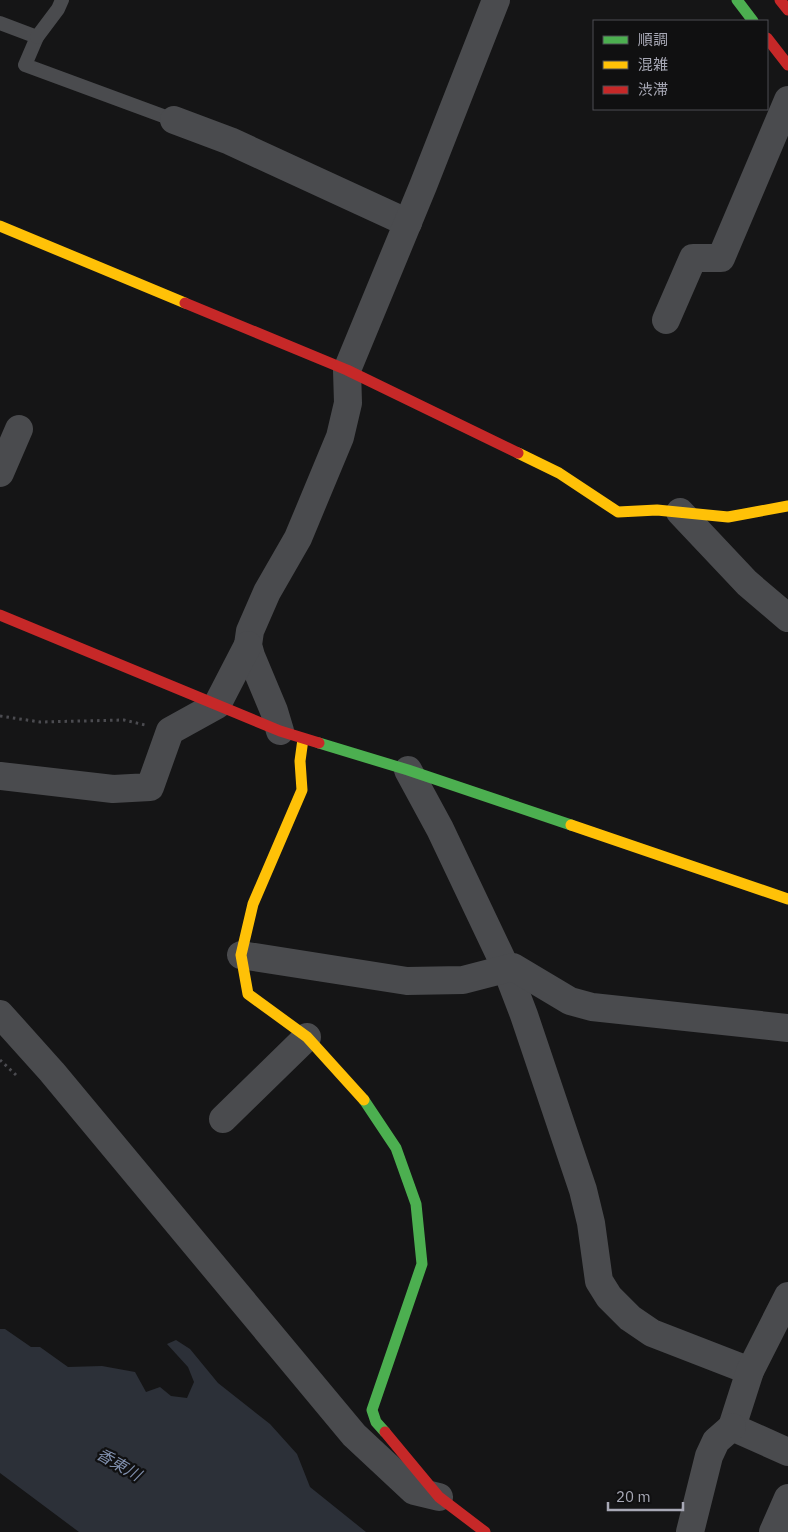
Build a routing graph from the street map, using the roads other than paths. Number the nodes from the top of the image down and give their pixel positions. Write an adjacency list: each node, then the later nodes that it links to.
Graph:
1 (62, 0): 8 (lane)
2 (496, 0): 13 (street)
3 (737, 0): 6 (street)
4 (780, 0): 5 (street)
5 (788, 10)
6 (753, 20)
7 (0, 23): 8 (lane)
8 (37, 38): 12 (lane)
9 (768, 39): 10 (street)
10 (788, 66)
11 (788, 100): 15 (street)
12 (174, 120): 13 (street)
13 (408, 223): 16 (street)
14 (0, 226): 16 (street)
15 (666, 320)
16 (347, 370): 20 (street); 23 (street)
17 (19, 429): 18 (street)
18 (1, 469)
19 (788, 506): 20 (street)
20 (680, 512): 22 (street)
21 (0, 615): 24 (street)
22 (788, 618)
23 (248, 645): 24 (street); 25 (street)
24 (217, 705): 25 (street); 27 (street)
25 (291, 735): 26 (street); 29 (street)
26 (408, 770): 28 (street); 30 (street)
27 (0, 776)
28 (788, 899)
29 (241, 955): 30 (street); 33 (street)
30 (506, 968): 32 (street); 36 (street)
31 (0, 1014): 39 (street)
32 (788, 1028)
33 (308, 1037): 34 (street); 39 (street)
34 (223, 1119)
35 (788, 1296): 36 (street)
36 (750, 1371): 37 (street)
37 (732, 1427): 38 (street); 42 (street)
38 (788, 1452)
39 (439, 1497): 41 (street)
40 (788, 1498): 43 (street)
41 (485, 1532)
42 (690, 1532)
43 (773, 1532)

